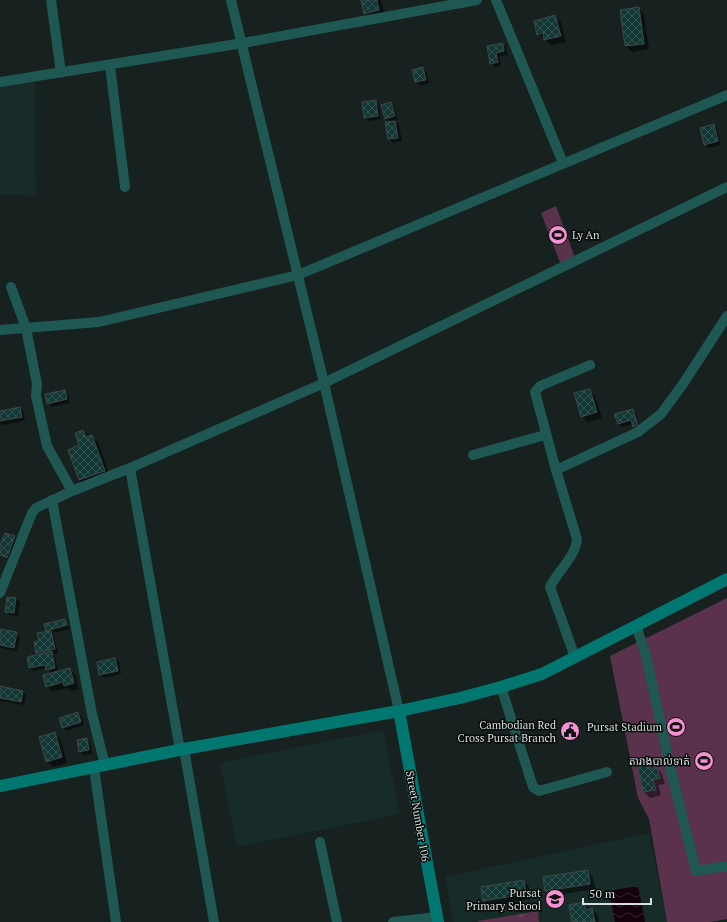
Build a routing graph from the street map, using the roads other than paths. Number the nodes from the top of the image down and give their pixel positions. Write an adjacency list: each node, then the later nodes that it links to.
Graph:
1 (51, 0): 7 (street)
2 (232, 0): 5 (street)
3 (477, 0): 5 (street)
4 (496, 0): 10 (street)
5 (243, 43): 6 (street); 13 (street)
6 (110, 66): 7 (street); 11 (street)
7 (61, 73): 8 (street)
8 (0, 82)
9 (727, 95): 10 (street)
10 (563, 163): 13 (street)
11 (125, 187)
12 (727, 187): 19 (street)
13 (298, 275): 16 (street); 19 (street)
14 (11, 287): 16 (street)
15 (727, 316): 23 (street)
16 (26, 328): 17 (street); 24 (street)
17 (0, 330)
18 (590, 365): 20 (street)
19 (324, 383): 22 (street); 31 (street)
20 (545, 435): 21 (street); 23 (street)
21 (473, 455)
22 (130, 468): 24 (street); 32 (street)
23 (556, 470): 29 (street)
24 (72, 490): 25 (street)
25 (52, 500): 27 (street); 33 (street)
26 (727, 579): 28 (street)
27 (0, 593)
28 (636, 625): 29 (street); 37 (street)
29 (575, 657): 30 (street)
30 (501, 687): 31 (street); 34 (street)
31 (399, 711): 32 (street); 38 (street, Street Number 106)
32 (182, 750): 33 (street); 40 (street)
33 (99, 766): 35 (street); 39 (street)
34 (607, 772)
35 (0, 786)
36 (320, 842): 41 (street)
37 (727, 866)
38 (437, 920): 42 (street)
39 (116, 922)
40 (214, 922)
41 (337, 922)
42 (393, 922)

